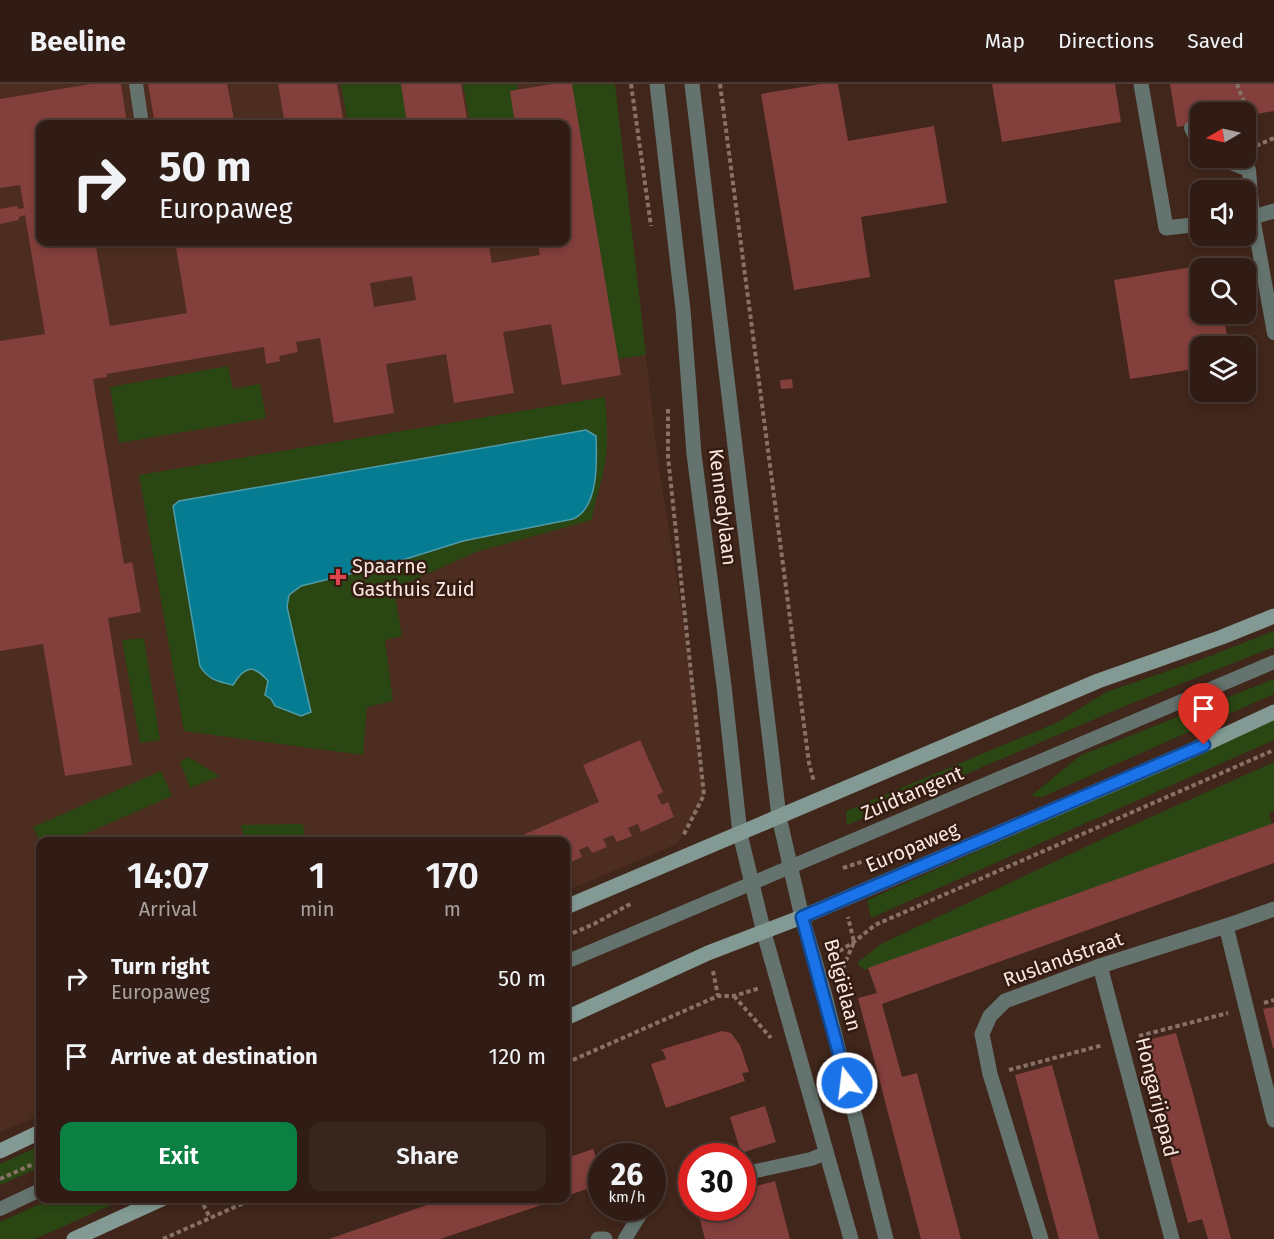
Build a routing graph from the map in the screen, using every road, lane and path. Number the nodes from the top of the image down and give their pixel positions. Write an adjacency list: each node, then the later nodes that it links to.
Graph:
1 (136, 84): 9 (lane)
2 (631, 84): 18 (path)
3 (657, 84): 28 (street, Kennedylaan)
4 (692, 84): 27 (street, Kennedylaan)
5 (720, 84): 26 (path)
6 (1141, 84): 17 (street)
7 (1237, 84): 8 (path)
8 (1243, 102)
9 (141, 120)
10 (1274, 138): 11 (path)
11 (1256, 146)
12 (1244, 168): 13 (lane)
13 (1249, 170): 14 (lane)
14 (1249, 180)
15 (1274, 211): 16 (street)
16 (1256, 216)
17 (1190, 225)
18 (651, 231)
19 (1255, 246): 20 (lane)
20 (1274, 333)
21 (668, 404): 31 (path)
22 (1274, 616): 26 (main road)
23 (1274, 662): 30 (lane, Zuidtangent)
24 (1274, 712): 34 (main road, Europaweg)
25 (1274, 750): 34 (path)
26 (819, 799): 27 (main road)
27 (779, 817): 28 (main road); 32 (street, Kennedylaan)
28 (740, 834): 31 (main road); 33 (street, Kennedylaan)
29 (925, 841): 30 (path)
30 (831, 849): 32 (lane, Zuidtangent)
31 (685, 856): 35 (main road)
32 (790, 868): 33 (lane, Zuidtangent); 37 (street, Kennedylaan)
33 (752, 883): 40 (street, Kennedylaan); 43 (lane, Zuidtangent)
34 (843, 899): 37 (main road, Europaweg)
35 (570, 905)
36 (1274, 909): 39 (street, Ruslandstraat)
37 (802, 917): 40 (main road, Europaweg); 71 (street, Belgiëlaan)
38 (594, 924): 41 (path)
39 (1226, 926): 44 (street, Ruslandstraat); 49 (street)
40 (764, 933): 42 (main road, Europaweg); 45 (street)
41 (570, 934)
42 (708, 953): 46 (path); 47 (main road, Europaweg)
43 (570, 960)
44 (1100, 966): 72 (street, Ruslandstraat); 73 (street, Hongarijepad)
45 (777, 980): 46 (path); 52 (street)
46 (718, 996): 48 (path)
47 (570, 1016)
48 (570, 1061)
49 (1274, 1120)
50 (36, 1134): 51 (main road)
51 (0, 1150)
52 (826, 1153): 54 (lane); 70 (street)
53 (36, 1163): 55 (path)
54 (756, 1171)
55 (0, 1179)
56 (36, 1192): 60 (lane)
57 (153, 1203): 64 (main road)
58 (202, 1203): 61 (path)
59 (244, 1203): 61 (path)
60 (0, 1209)
61 (210, 1218): 63 (path)
62 (636, 1221): 69 (lane)
63 (180, 1231): 65 (path); 66 (path)
64 (74, 1239)
65 (163, 1239)
66 (184, 1239)
67 (598, 1239): 68 (street)
68 (605, 1239)
69 (625, 1239)
70 (850, 1239)
71 (886, 1239)
72 (1041, 1239)
73 (1172, 1239)

